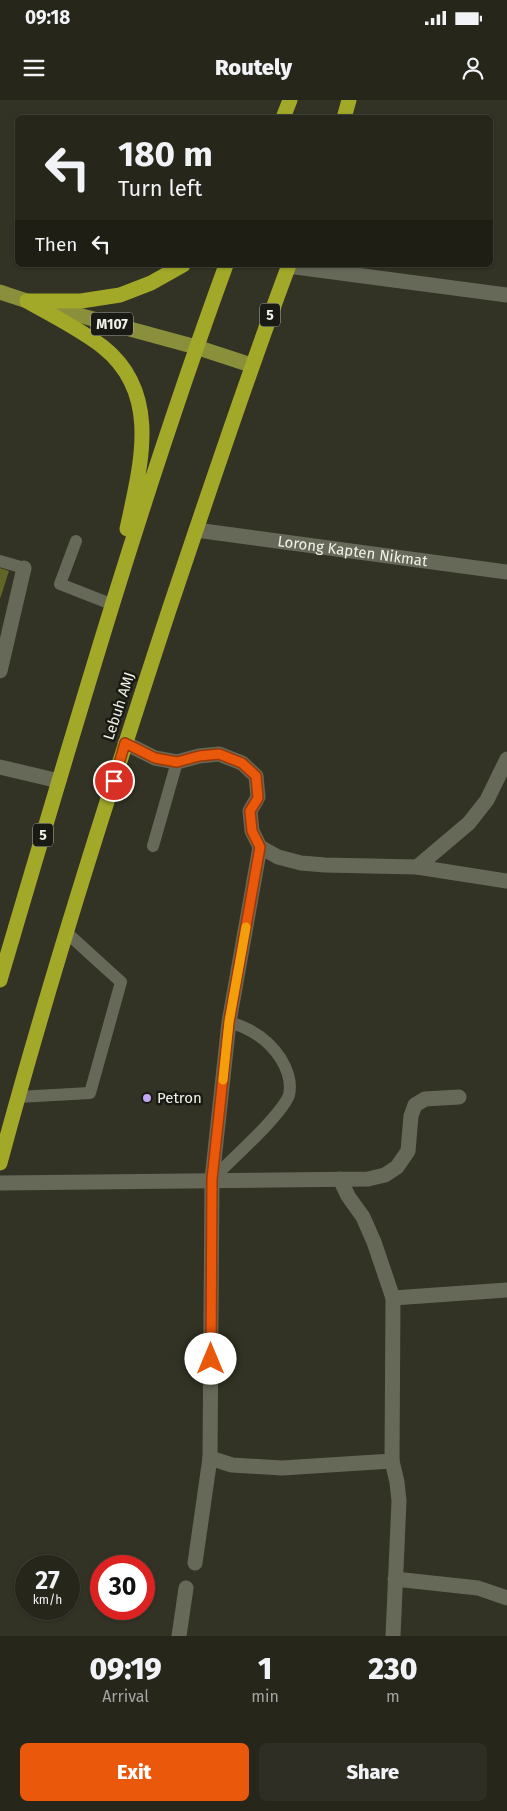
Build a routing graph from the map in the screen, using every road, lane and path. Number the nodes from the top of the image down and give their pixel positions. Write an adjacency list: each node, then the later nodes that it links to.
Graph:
1 (290, 100): 3 (highway)
2 (349, 100): 4 (highway)
3 (284, 115)
4 (345, 115)
5 (179, 267): 11 (highway)
6 (225, 267): 12 (highway, 5)
7 (287, 267): 13 (highway, Lebuh AMJ / 5)
8 (303, 267): 10 (street)
9 (0, 292): 11 (main road, M107)
10 (507, 295)
11 (27, 301): 12 (main road, M107); 19 (highway)
12 (196, 347): 13 (main road, M107); 19 (highway, 5)
13 (251, 365): 14 (highway, Lebuh AMJ / 5)
14 (196, 530): 18 (street, Lorong Kapten Nikmat); 21 (highway, Lebuh AMJ / 5)
15 (76, 541): 19 (lane)
16 (0, 561): 17 (lane)
17 (24, 568): 20 (street)
18 (507, 572)
19 (111, 604): 25 (highway, 5)
20 (0, 671)
21 (125, 743): 23 (street); 30 (highway, Lebuh AMJ / 5)
22 (507, 759): 28 (street)
23 (177, 762): 26 (lane); 27 (street)
24 (0, 767): 25 (street)
25 (59, 781): 31 (highway, 5)
26 (153, 846)
27 (260, 847): 28 (street); 32 (street)
28 (417, 867): 29 (street)
29 (507, 881)
30 (67, 933): 34 (highway, Lebuh AMJ / 5); 34 (lane)
31 (0, 980)
32 (229, 1022): 36 (street); 36 (lane)
33 (459, 1097): 37 (street)
34 (18, 1098): 35 (highway, Lebuh AMJ / 5)
35 (0, 1164)
36 (212, 1179): 37 (street); 38 (street); 41 (street)
37 (340, 1179): 40 (street)
38 (0, 1183)
39 (507, 1290): 40 (street)
40 (393, 1298): 42 (street)
41 (210, 1458): 42 (street); 43 (street)
42 (392, 1460): 44 (street)
43 (195, 1563)
44 (396, 1579): 46 (street); 48 (street)
45 (186, 1588): 47 (street)
46 (507, 1598)
47 (180, 1636)
48 (393, 1636)

